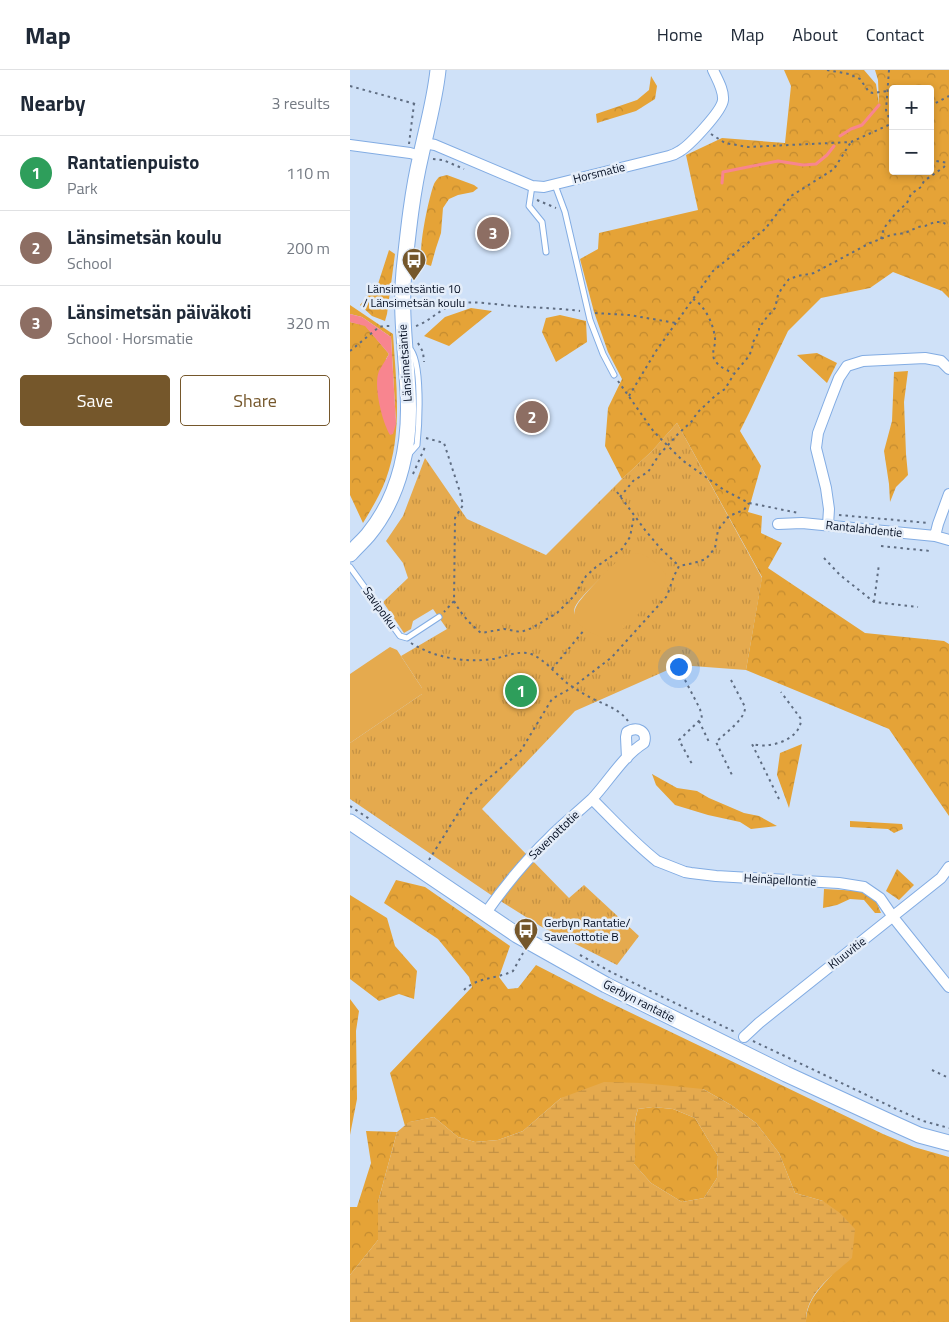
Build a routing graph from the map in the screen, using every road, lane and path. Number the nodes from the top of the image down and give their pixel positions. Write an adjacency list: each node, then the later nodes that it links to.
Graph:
1 (438, 70): 10 (main road, Länsimetsäntie)
2 (713, 70): 13 (street, Horsmatie)
3 (827, 70): 6 (path)
4 (889, 70): 6 (path)
5 (350, 86): 8 (path)
6 (886, 91): 11 (path)
7 (949, 96): 9 (path)
8 (414, 104): 10 (path); 16 (path)
9 (934, 104)
10 (431, 109): 16 (main road, Länsimetsäntie)
11 (889, 117)
12 (889, 125): 14 (path)
13 (702, 129): 14 (path); 20 (street, Horsmatie)
14 (851, 142): 27 (path)
15 (350, 145): 16 (street, Horsmatie)
16 (421, 153): 19 (path); 21 (street, Horsmatie); 53 (main road, Länsimetsäntie)
17 (934, 161): 18 (path)
18 (948, 163): 25 (path)
19 (469, 171)
20 (555, 184): 21 (street, Horsmatie); 23 (lane)
21 (532, 186): 22 (lane)
22 (530, 197): 23 (path); 26 (lane)
23 (566, 212): 28 (lane)
24 (949, 226): 25 (path)
25 (881, 239): 34 (path)
26 (546, 252)
27 (694, 299): 29 (path); 34 (path)
28 (588, 312): 29 (path); 30 (path); 35 (lane)
29 (676, 323): 36 (path)
30 (412, 326)
31 (379, 327): 32 (path)
32 (350, 351)
33 (949, 369): 44 (street)
34 (734, 374): 38 (path)
35 (614, 375): 36 (path)
36 (628, 396): 38 (path)
37 (426, 438): 58 (path)
38 (668, 446): 41 (path); 42 (path)
39 (617, 492): 41 (path)
40 (949, 494): 47 (street)
41 (620, 497): 45 (path)
42 (749, 503): 43 (path); 56 (path)
43 (802, 513)
44 (829, 514): 47 (path); 48 (street)
45 (634, 516): 56 (path); 58 (path)
46 (778, 524): 48 (street, Rantalahdentie)
47 (938, 524): 49 (street)
48 (828, 525): 49 (street, Rantalahdentie)
49 (935, 536): 50 (street, Rantalahdentie)
50 (949, 540)
51 (881, 546): 52 (path)
52 (930, 551)
53 (350, 554)
54 (824, 558): 59 (path)
55 (879, 564): 59 (path)
56 (680, 566): 67 (path)
57 (350, 567): 63 (lane, Savipolku)
58 (454, 601): 61 (path)
59 (874, 602): 60 (path)
60 (918, 606)
61 (439, 617): 63 (lane, Savipolku)
62 (585, 628): 64 (path)
63 (403, 638): 64 (path)
64 (552, 669): 67 (path)
65 (685, 680): 69 (path)
66 (731, 680): 74 (path)
67 (573, 687): 70 (path); 80 (path)
68 (781, 692): 76 (path)
69 (699, 721): 71 (path); 73 (path)
70 (634, 729): 72 (street); 72 (street, Savenottotie)
71 (709, 742)
72 (627, 758): 75 (street, Savenottotie)
73 (692, 764)
74 (732, 776)
75 (592, 799): 82 (street, Savenottotie); 83 (street, Heinäpellontie)
76 (779, 800)
77 (350, 806): 79 (path)
78 (350, 822): 82 (main road, Gerbyn rantatie)
79 (378, 825)
80 (429, 860)
81 (949, 867): 83 (street, Kluuvitie)
82 (485, 914): 84 (main road, Gerbyn rantatie)
83 (893, 917): 86 (street, Heinäpellontie); 88 (street, Kluuvitie)
84 (529, 942): 87 (path); 92 (main road, Gerbyn rantatie)
85 (580, 955): 88 (path)
86 (949, 987)
87 (464, 990)
88 (744, 1037): 91 (path)
89 (932, 1070): 90 (path)
90 (949, 1078)
91 (949, 1128)
92 (949, 1143)

